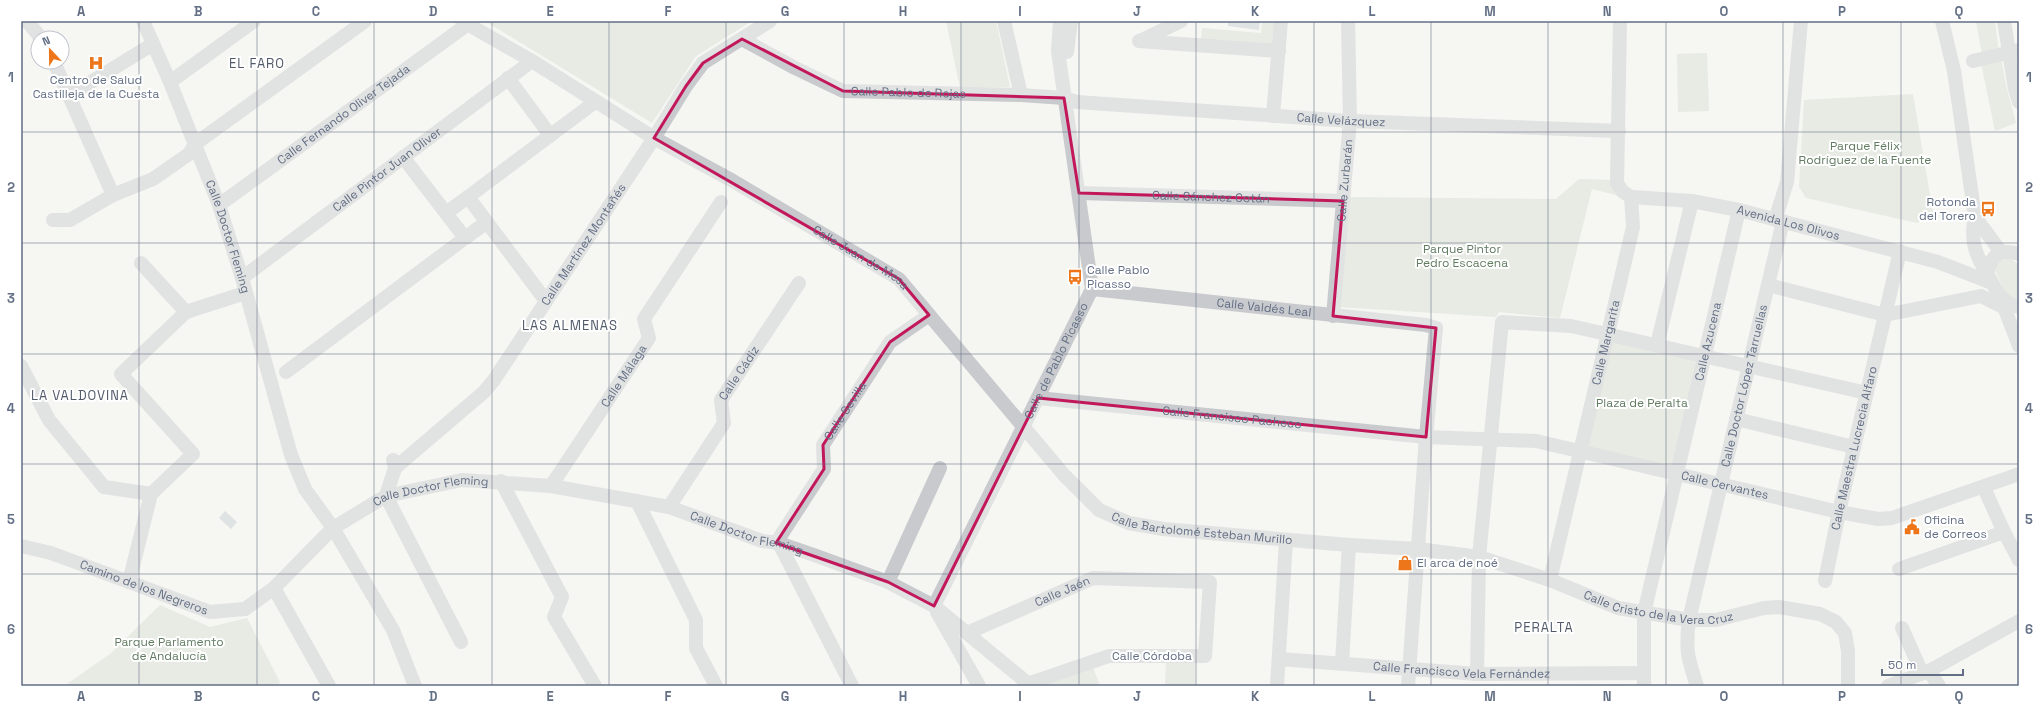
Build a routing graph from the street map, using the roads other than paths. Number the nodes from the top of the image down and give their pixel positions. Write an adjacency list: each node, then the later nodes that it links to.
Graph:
1 (27, 21): 17 (street)
2 (254, 21): 26 (street)
3 (770, 21): 18 (street, Calle Martínez Montañés)
4 (1004, 21): 28 (street)
5 (1060, 21): 29 (street, Calle de Pablo Picasso)
6 (1071, 21): 29 (street, Calle de Pablo Picasso)
7 (1181, 21): 20 (street)
8 (1281, 21): 20 (street)
9 (1348, 21): 33 (street, Calle Zurbarán)
10 (1620, 21): 34 (street)
11 (1801, 21): 51 (street, Calle Doctor López Tarruellas)
12 (1942, 21): 49 (street)
13 (2004, 21): 21 (street)
14 (145, 22): 19 (street, Calle Doctor Fleming)
15 (362, 22): 37 (street)
16 (465, 23): 22 (street, Calle Juan de Mesa); 46 (street, Calle Fernando Oliver Tejada)
17 (34, 30)
18 (742, 39): 28 (street, Calle Pablo de Rojas); 36 (street, Calle Martínez Montañés)
19 (154, 44): 26 (street, Calle Doctor Fleming); 27 (street)
20 (1279, 51): 32 (street)
21 (2014, 51): 23 (street); 31 (street)
22 (532, 61): 25 (street, Calle Pintor Juan Oliver); 30 (street, Calle Juan de Mesa)
23 (1973, 61)
24 (58, 70): 27 (street)
25 (508, 78): 35 (street); 38 (street, Calle Pintor Juan Oliver)
26 (170, 82): 37 (street, Calle Doctor Fleming)
27 (70, 95): 40 (street)
28 (1021, 95): 29 (street, Calle Pablo de Rojas)
29 (1064, 98): 32 (street, Calle Velázquez); 39 (street, Calle de Pablo Picasso)
30 (595, 102): 35 (street); 36 (street, Calle Juan de Mesa)
31 (2019, 102)
32 (1273, 116): 33 (street, Calle Velázquez)
33 (1350, 121): 34 (street, Calle Velázquez); 43 (street, Calle Zurbarán)
34 (1619, 131): 42 (street)
35 (550, 135): 41 (street)
36 (654, 138): 66 (street, Calle Martínez Montañés); 70 (street, Calle Juan de Mesa)
37 (195, 144): 40 (street); 46 (street, Calle Doctor Fleming)
38 (403, 157): 48 (street); 60 (street, Calle Pintor Juan Oliver)
39 (1079, 192): 43 (street, Calle Sánchez Cotán); 64 (street, Calle de Pablo Picasso)
40 (113, 195): 50 (street)
41 (468, 197): 48 (street); 52 (street)
42 (1631, 197): 44 (street, Avenida Los Olivos); 73 (street, Calle Margarita)
43 (1343, 201): 72 (street, Calle Zurbarán)
44 (1692, 201): 47 (street, Avenida Los Olivos); 74 (street)
45 (721, 202): 93 (street, Calle Málaga)
46 (219, 205): 60 (street, Calle Doctor Fleming)
47 (1739, 210): 51 (street, Avenida Los Olivos); 76 (street, Calle Azucena)
48 (446, 213): 53 (street)
49 (1975, 217): 56 (street); 57 (street)
50 (53, 220)
51 (1779, 220): 54 (street, Avenida Los Olivos); 63 (street, Calle Doctor López Tarruellas)
52 (487, 222): 53 (street); 66 (street)
53 (465, 238): 79 (street)
54 (1900, 251): 59 (street, Avenida Los Olivos); 71 (street, Calle Maestra Lucrecia Alfaro)
55 (2019, 254): 56 (street, Avenida Los Olivos)
56 (1996, 255): 57 (street, Avenida Los Olivos); 61 (street)
57 (1977, 258): 59 (street, Avenida Los Olivos); 61 (street)
58 (141, 263): 69 (street)
59 (1943, 263): 61 (street, Avenida Los Olivos)
60 (242, 278): 65 (street, Calle Doctor Fleming)
61 (1990, 278): 67 (street)
62 (799, 283): 98 (street, Calle Cádiz)
63 (1768, 285): 71 (street); 78 (street, Calle Doctor López Tarruellas)
64 (1092, 288): 72 (street, Calle Valdés Leal); 81 (street, Calle de Pablo Picasso)
65 (245, 293): 69 (street); 100 (street, Calle Doctor Fleming)
66 (544, 297): 96 (street, Calle Martínez Montañés)
67 (2002, 303): 68 (street); 71 (street); 75 (street)
68 (2019, 307)
69 (186, 312): 95 (street)
70 (929, 315): 83 (street, Calle Juan de Mesa); 103 (street, Calle Sevilla)
71 (1885, 315): 80 (street, Calle Maestra Lucrecia Alfaro)
72 (1333, 316): 84 (street, Calle Valdés Leal)
73 (1607, 333): 74 (street); 85 (street); 87 (street, Calle Margarita)
74 (1657, 345): 76 (street)
75 (2019, 346)
76 (1705, 356): 78 (street); 89 (street, Calle Azucena)
77 (21, 366): 95 (street)
78 (1749, 366): 80 (street); 82 (street, Calle Doctor López Tarruellas)
79 (286, 372)
80 (1867, 393): 86 (street, Calle Maestra Lucrecia Alfaro)
81 (1038, 398): 83 (street, Calle de Pablo Picasso); 84 (street, Calle Francisco Pacheco)
82 (1736, 419): 86 (street); 92 (street, Calle Doctor López Tarruellas)
83 (1025, 427): 102 (street, Calle Bartolomé Esteban Murillo); 116 (street, Calle de Pablo Picasso)
84 (1426, 436): 85 (street, Calle Cervantes); 106 (street)
85 (1490, 440): 87 (street, Calle Cervantes); 107 (street)
86 (1854, 447): 99 (street, Calle Maestra Lucrecia Alfaro)
87 (1579, 451): 89 (street, Calle Cervantes); 110 (street, Calle Margarita)
88 (940, 468): 113 (street)
89 (1677, 474): 92 (street, Calle Cervantes); 117 (street, Calle Azucena)
90 (2019, 474): 94 (street, Calle Cervantes)
91 (501, 481): 93 (street, Calle Doctor Fleming); 96 (street, Calle Doctor Fleming); 132 (street)
92 (1721, 485): 99 (street, Calle Cervantes); 118 (street, Calle Doctor López Tarruellas)
93 (551, 486): 97 (street, Calle Doctor Fleming)
94 (1984, 488): 99 (street, Calle Cervantes); 101 (street)
95 (151, 494): 112 (street)
96 (386, 496): 100 (street, Calle Doctor Fleming); 122 (street)
97 (637, 501): 98 (street, Calle Doctor Fleming); 133 (street)
98 (669, 507): 103 (street, Calle Doctor Fleming)
99 (1839, 512): 111 (street, Calle Maestra Lucrecia Alfaro)
100 (333, 528): 115 (street, Camino de los Negreros); 131 (street)
101 (2004, 532): 108 (street); 109 (street)
102 (1286, 540): 104 (street, Calle Bartolomé Esteban Murillo); 123 (street)
103 (777, 543): 113 (street, Calle Doctor Fleming); 134 (street)
104 (1349, 545): 106 (street, Calle Bartolomé Esteban Murillo); 124 (street)
105 (21, 546): 112 (street, Camino de los Negreros)
106 (1418, 549): 107 (street, Calle Cristo de la Vera Cruz); 125 (street)
107 (1479, 557): 110 (street, Calle Cristo de la Vera Cruz); 127 (street)
108 (2019, 560)
109 (1899, 569)
110 (1550, 580): 117 (street, Calle Cristo de la Vera Cruz)
111 (1825, 580)
112 (129, 582): 115 (street, Camino de los Negreros)
113 (888, 582): 116 (street, Calle Doctor Fleming)
114 (1210, 582): 121 (street, Calle Jaén); 129 (street, Calle Córdoba)
115 (274, 588): 130 (street)
116 (934, 606): 121 (street, Calle Doctor Fleming); 135 (street)
117 (1644, 613): 118 (street, Calle Cristo de la Vera Cruz); 128 (street, Calle Azucena)
118 (1689, 620): 138 (street, Calle Doctor López Tarruellas); 140 (street, Calle Cristo de la Vera Cruz)
119 (2019, 621): 126 (street)
120 (1902, 628): 126 (street)
121 (968, 633): 129 (street, Calle Doctor Fleming)
122 (462, 642)
123 (1279, 659): 124 (street, Calle Francisco Vela Fernández); 136 (street)
124 (1342, 663): 125 (street, Calle Francisco Vela Fernández)
125 (1410, 668): 127 (street, Calle Francisco Vela Fernández); 137 (street)
126 (1925, 672): 141 (street); 142 (street)
127 (1477, 674): 128 (street, Calle Francisco Vela Fernández)
128 (1644, 680)
129 (1031, 685)
130 (329, 686)
131 (415, 686)
132 (594, 686)
133 (716, 686)
134 (852, 686)
135 (979, 686)
136 (1277, 686)
137 (1408, 686)
138 (1697, 686)
139 (1844, 686): 140 (street)
140 (1848, 686)
141 (1888, 686)
142 (1939, 686)

